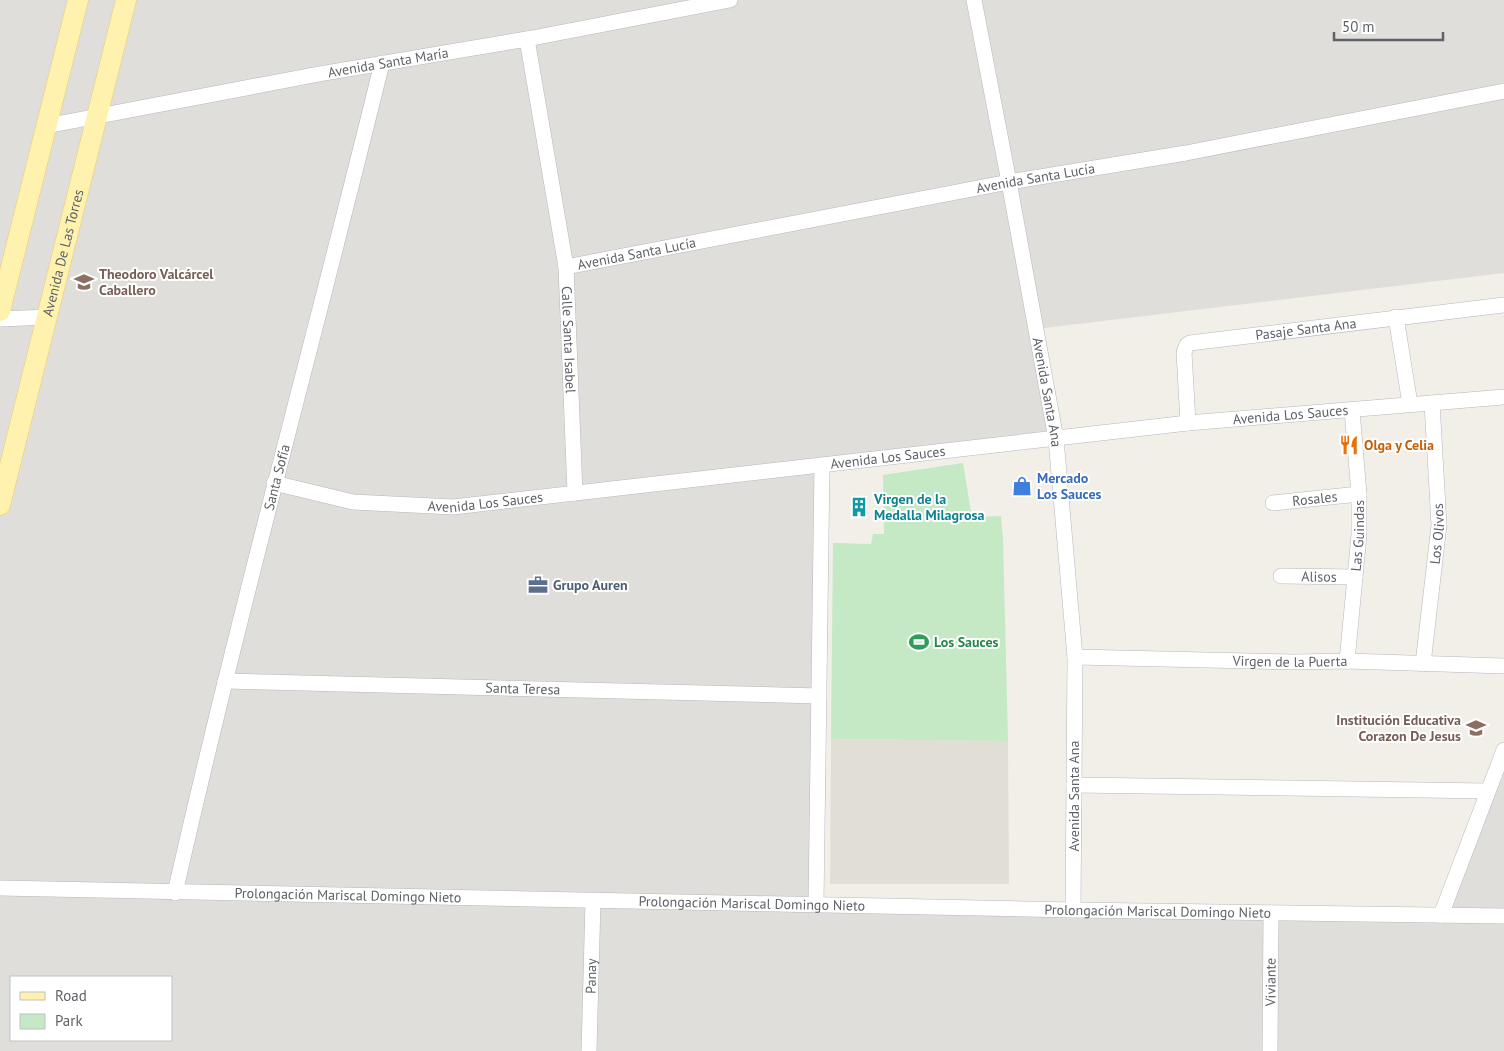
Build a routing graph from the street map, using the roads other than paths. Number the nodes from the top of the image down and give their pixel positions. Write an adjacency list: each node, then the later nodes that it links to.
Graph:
1 (78, 0): 9 (main road)
2 (126, 0): 8 (main road, Avenida De Las Torres)
3 (730, 0): 5 (street, Avenida Santa María)
4 (974, 0): 10 (street, Avenida Santa Ana)
5 (527, 39): 6 (street, Avenida Santa María); 11 (street, Calle Santa Isabel)
6 (382, 63): 8 (street, Avenida Santa María); 24 (street, Santa Sofía)
7 (1504, 92): 10 (street, Avenida Santa Lucía)
8 (95, 118): 9 (street, Avenida Santa María); 14 (main road, Avenida De Las Torres)
9 (46, 126): 13 (main road)
10 (1009, 182): 11 (street, Avenida Santa Lucía); 22 (street, Avenida Santa Ana)
11 (566, 267): 26 (street, Calle Santa Isabel)
12 (1504, 305): 15 (street, Pasaje Santa Ana)
13 (0, 311)
14 (48, 317): 16 (street); 25 (main road, Avenida De Las Torres)
15 (1396, 317): 19 (street); 21 (street, Pasaje Santa Ana)
16 (0, 319)
17 (1504, 397): 18 (street, Avenida Los Sauces)
18 (1432, 403): 19 (street, Avenida Los Sauces); 33 (street, Los Olivos)
19 (1410, 404): 20 (street, Avenida Los Sauces)
20 (1352, 410): 21 (street, Avenida Los Sauces); 27 (street, Las Guindas)
21 (1188, 423): 22 (street, Avenida Los Sauces)
22 (1056, 439): 23 (street, Avenida Los Sauces); 31 (street, Avenida Santa Ana)
23 (822, 466): 26 (street, Avenida Los Sauces); 36 (street)
24 (274, 483): 26 (street, Avenida Los Sauces); 35 (street, Santa Sofía)
25 (2, 492)
26 (576, 493)
27 (1359, 494): 28 (street, Rosales); 30 (street, Las Guindas)
28 (1273, 503)
29 (1281, 576): 30 (street, Alisos)
30 (1355, 577): 32 (street, Las Guindas)
31 (1075, 657): 32 (street, Virgen de la Puerta); 38 (street, Avenida Santa Ana)
32 (1347, 661): 33 (street, Virgen de la Puerta)
33 (1423, 664): 34 (street, Virgen de la Puerta)
34 (1504, 666)
35 (225, 681): 36 (street, Santa Teresa); 41 (street, Santa Sofía)
36 (819, 696): 43 (street)
37 (1504, 750): 39 (street)
38 (1074, 785): 39 (street); 44 (street, Avenida Santa Ana)
39 (1488, 790): 46 (street)
40 (0, 888): 41 (street, Prolongación Mariscal Domingo Nieto)
41 (175, 893): 42 (street, Prolongación Mariscal Domingo Nieto)
42 (593, 901): 43 (street, Prolongación Mariscal Domingo Nieto); 48 (street, Panay)
43 (816, 904): 44 (street, Prolongación Mariscal Domingo Nieto)
44 (1073, 910): 45 (street, Prolongación Mariscal Domingo Nieto)
45 (1271, 913): 46 (street, Prolongación Mariscal Domingo Nieto); 49 (street, Viviante)
46 (1441, 914): 47 (street, Prolongación Mariscal Domingo Nieto)
47 (1504, 916)
48 (589, 1051)
49 (1270, 1051)

